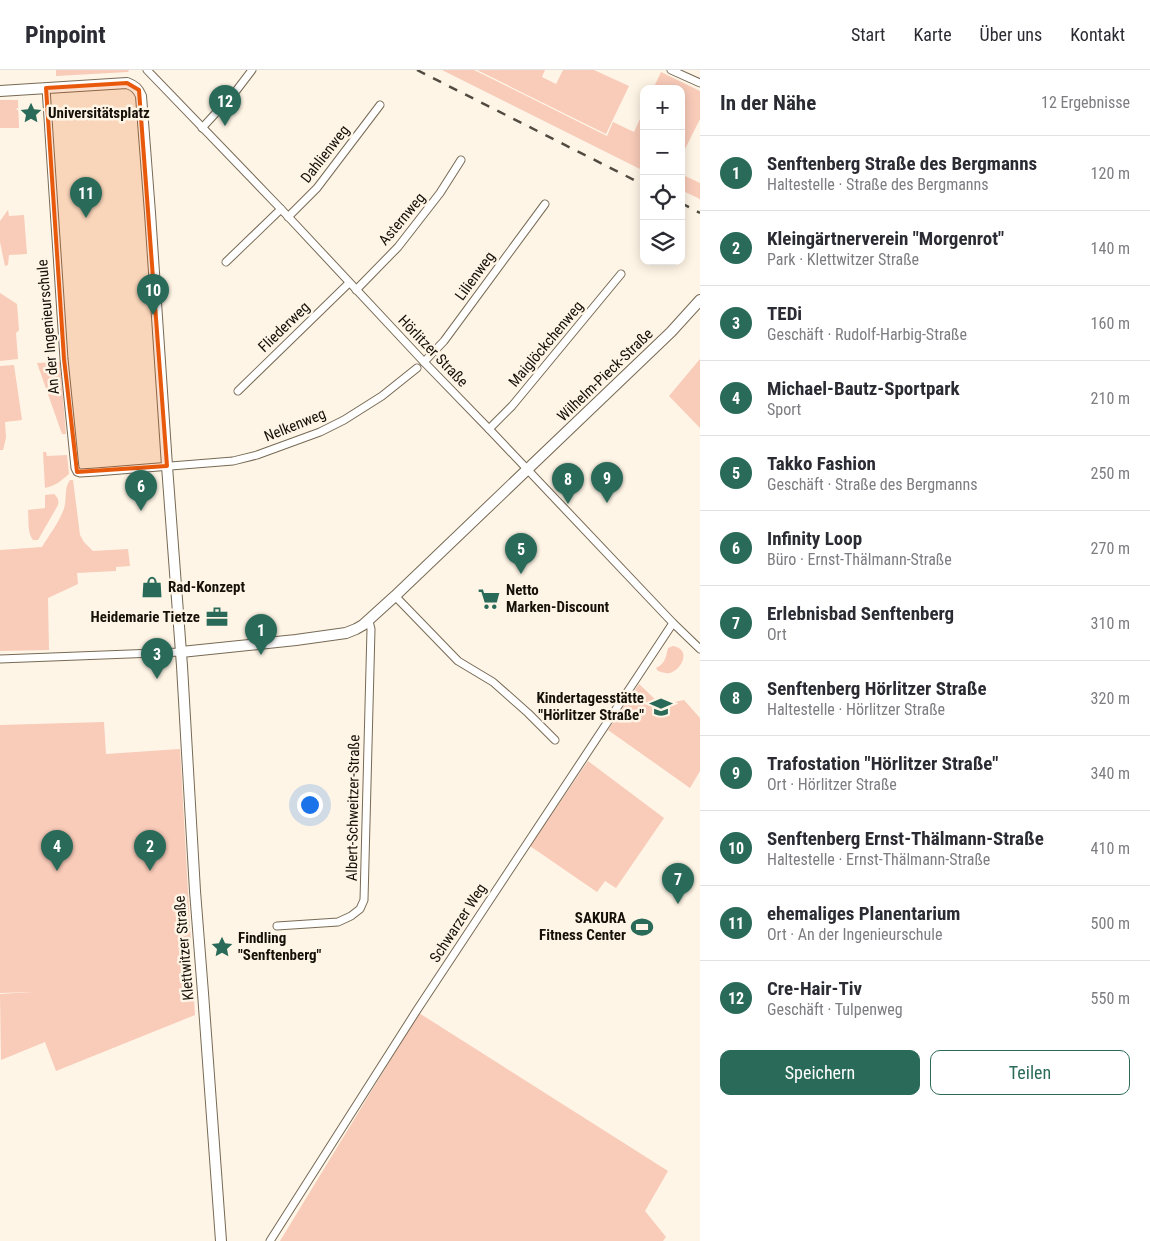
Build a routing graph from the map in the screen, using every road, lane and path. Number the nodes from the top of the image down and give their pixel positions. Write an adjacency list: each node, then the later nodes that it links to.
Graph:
1 (147, 70): 8 (street, Hörlitzer Straße)
2 (252, 70): 8 (street)
3 (670, 70): 4 (street)
4 (700, 83)
5 (46, 88): 6 (main road); 22 (main road, Klettwitzer Straße); 22 (street, An der Ingenieurschule)
6 (0, 90)
7 (380, 105): 12 (street, Dahlienweg)
8 (202, 128): 11 (street, Hörlitzer Straße)
9 (461, 160): 16 (street, Asternweg)
10 (545, 204): 18 (street, Lilienweg)
11 (281, 209): 12 (street, Hörlitzer Straße); 13 (street)
12 (288, 216): 15 (street, Hörlitzer Straße)
13 (226, 262)
14 (621, 274): 21 (street, Maiglöckchenweg)
15 (349, 282): 16 (street, Hörlitzer Straße); 20 (street, Fliederweg)
16 (356, 290): 18 (street, Hörlitzer Straße)
17 (700, 300): 23 (main road, Wilhelm-Pieck-Straße)
18 (424, 362): 21 (street, Hörlitzer Straße)
19 (417, 368): 22 (street, Nelkenweg)
20 (238, 391)
21 (490, 429): 23 (street, Hörlitzer Straße)
22 (167, 466): 28 (main road, Klettwitzer Straße)
23 (528, 470): 24 (main road, Wilhelm-Pieck-Straße); 26 (street, Hörlitzer Straße)
24 (395, 596): 25 (main road, Wilhelm-Pieck-Straße); 30 (street)
25 (368, 621): 28 (main road, Wilhelm-Pieck-Straße); 31 (street, Albert-Schweitzer-Straße)
26 (674, 623): 27 (street, Hörlitzer Straße); 33 (street, Schwarzer Weg)
27 (700, 649)
28 (181, 652): 29 (street); 32 (main road, Klettwitzer Straße)
29 (0, 659)
30 (555, 740)
31 (277, 926)
32 (221, 1241)
33 (270, 1241)

